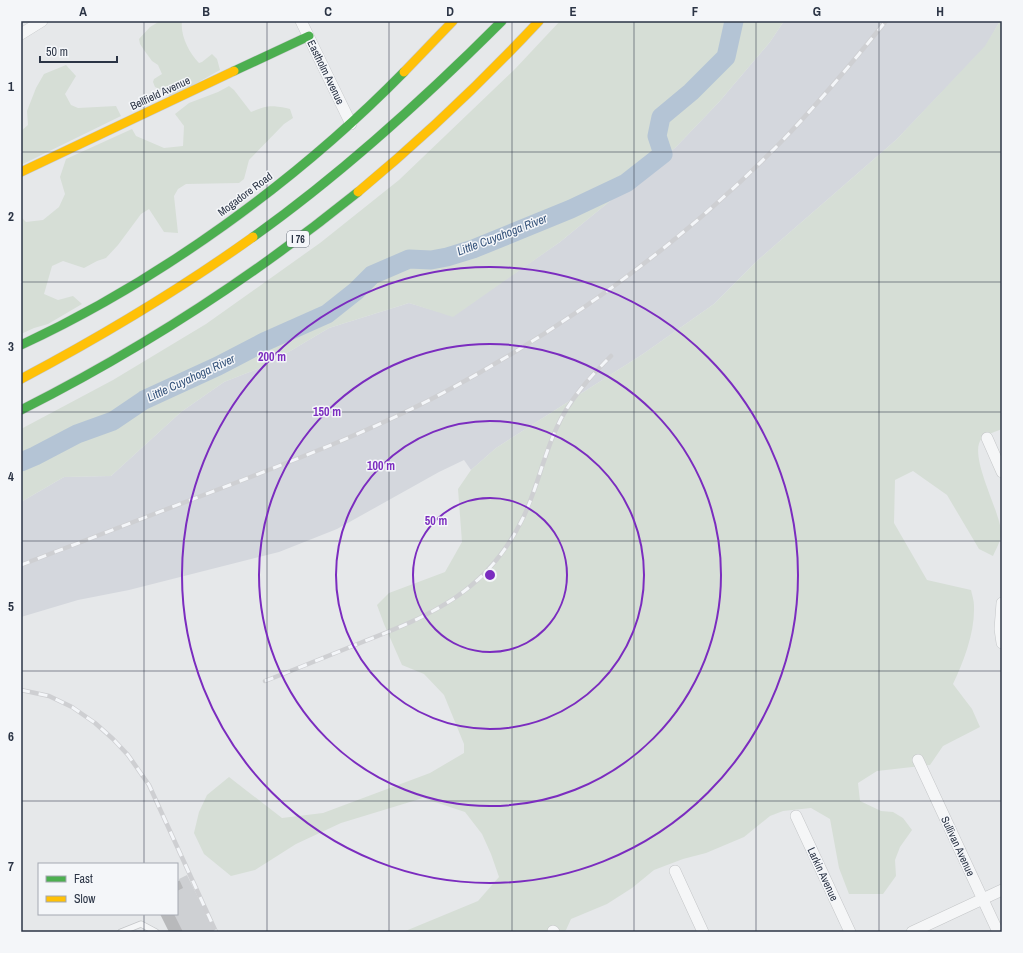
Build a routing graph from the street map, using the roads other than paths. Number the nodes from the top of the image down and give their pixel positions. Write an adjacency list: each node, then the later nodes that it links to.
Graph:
1 (42, 21): 6 (street)
2 (301, 21): 7 (street, Eastholm Avenue)
3 (453, 21): 8 (main road, Mogadore Road)
4 (502, 21): 11 (main road, I 76)
5 (539, 21): 12 (main road, I 76)
6 (21, 34)
7 (309, 36): 8 (street, Eastholm Avenue); 9 (main road, Bellfield Avenue)
8 (351, 124): 10 (main road, Mogadore Road)
9 (21, 172)
10 (21, 345)
11 (21, 379)
12 (21, 410)
13 (987, 438): 14 (street)
14 (1002, 472)
15 (1002, 603): 16 (street)
16 (1002, 642)
17 (918, 760): 21 (street, Sullivan Avenue)
18 (796, 816): 25 (street, Larkin Avenue)
19 (675, 871): 24 (street)
20 (1002, 890): 21 (street)
21 (983, 899): 26 (street); 27 (street, Sullivan Avenue)
22 (121, 932): 23 (lane)
23 (156, 932)
24 (703, 932)
25 (850, 932)
26 (912, 932)
27 (998, 932)

